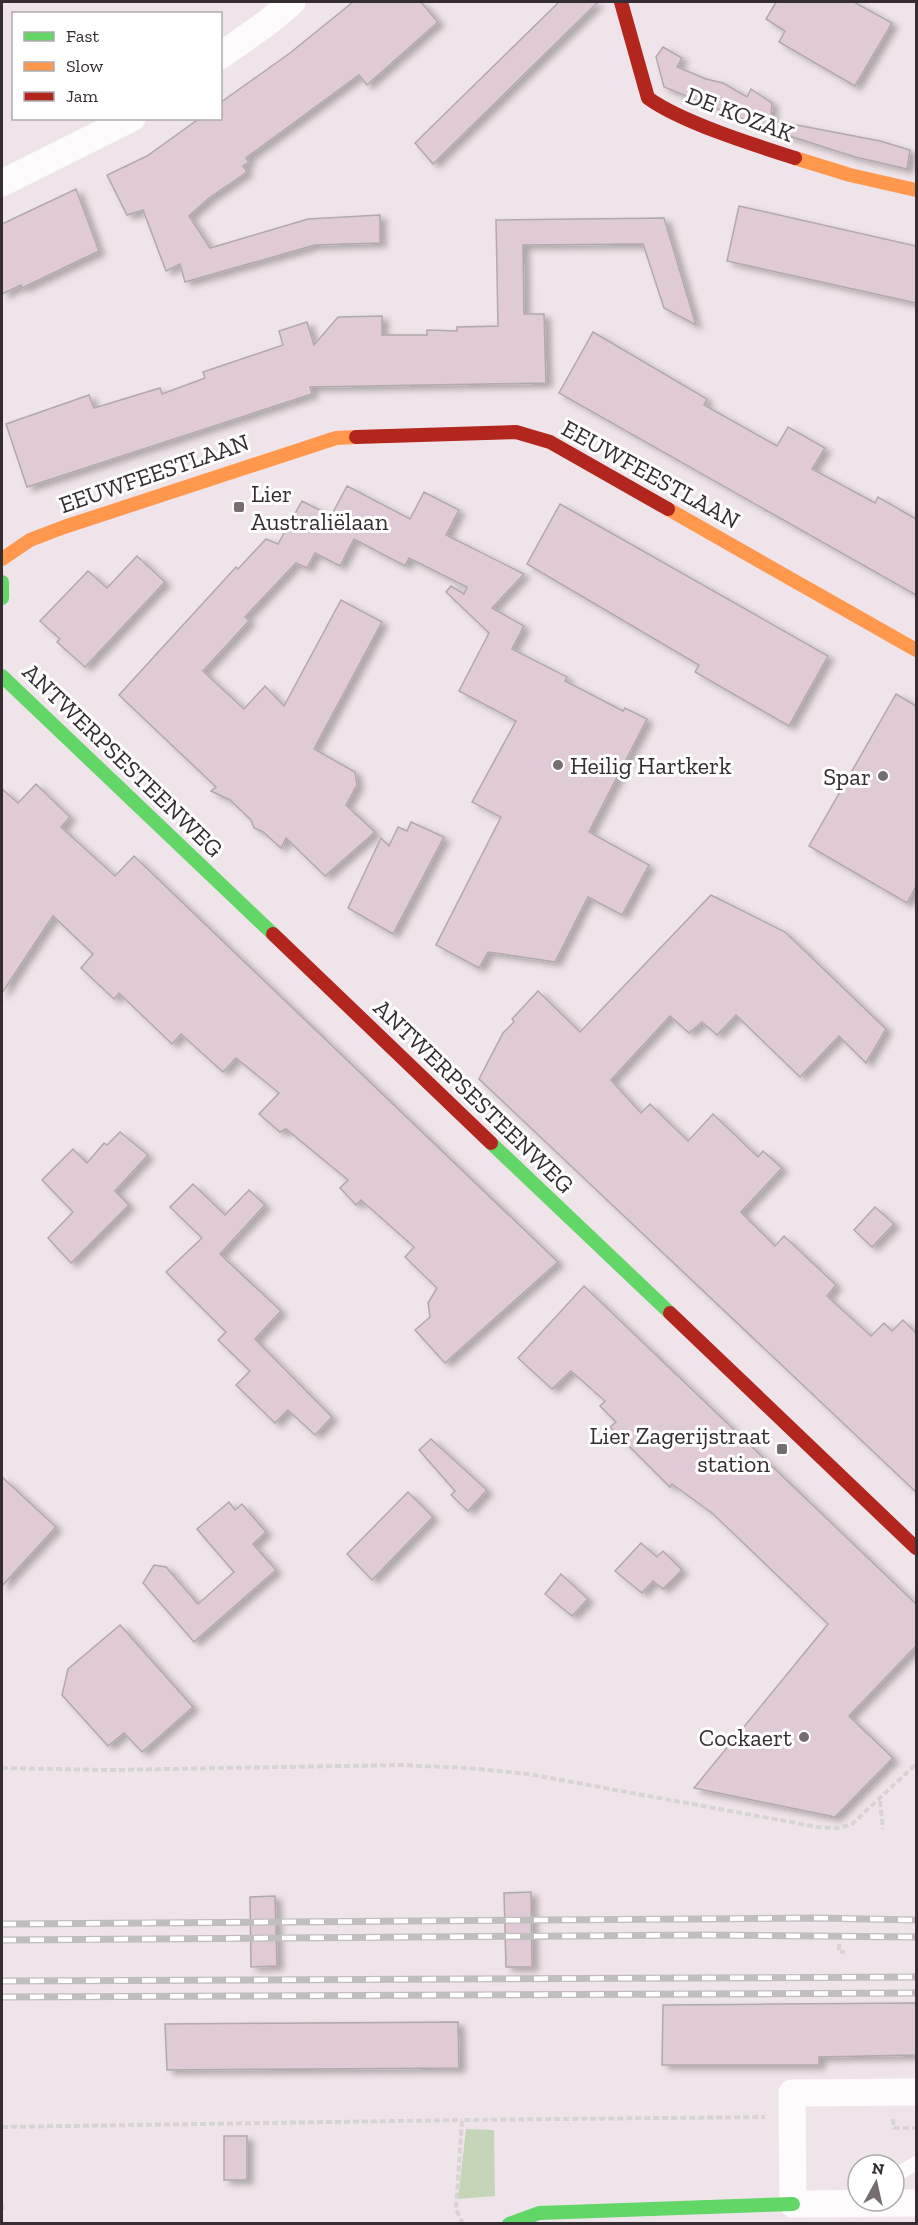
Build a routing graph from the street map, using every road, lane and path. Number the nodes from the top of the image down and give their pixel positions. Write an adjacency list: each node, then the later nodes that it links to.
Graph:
1 (292, 2): 3 (street)
2 (621, 2): 6 (street, DE KOZAK)
3 (222, 55)
4 (128, 120): 5 (street)
5 (2, 183)
6 (916, 190)
7 (2, 560): 10 (street, EEUWFEESTLAAN)
8 (2, 582): 9 (street)
9 (2, 598)
10 (916, 650)
11 (2, 676): 12 (street, ANTWERPSESTEENWEG)
12 (916, 1548)
13 (916, 1764): 15 (path)
14 (2, 1768): 15 (path)
15 (880, 1800): 16 (path)
16 (883, 1829)
17 (839, 1944): 18 (path)
18 (846, 1952)
19 (916, 2092): 20 (street)
20 (793, 2105): 21 (path); 25 (street)
21 (462, 2120): 22 (path); 27 (path)
22 (2, 2127)
23 (846, 2200): 25 (street)
24 (2, 2204): 26 (path)
25 (793, 2204): 28 (street)
26 (3, 2212)
27 (463, 2223)
28 (509, 2223)

